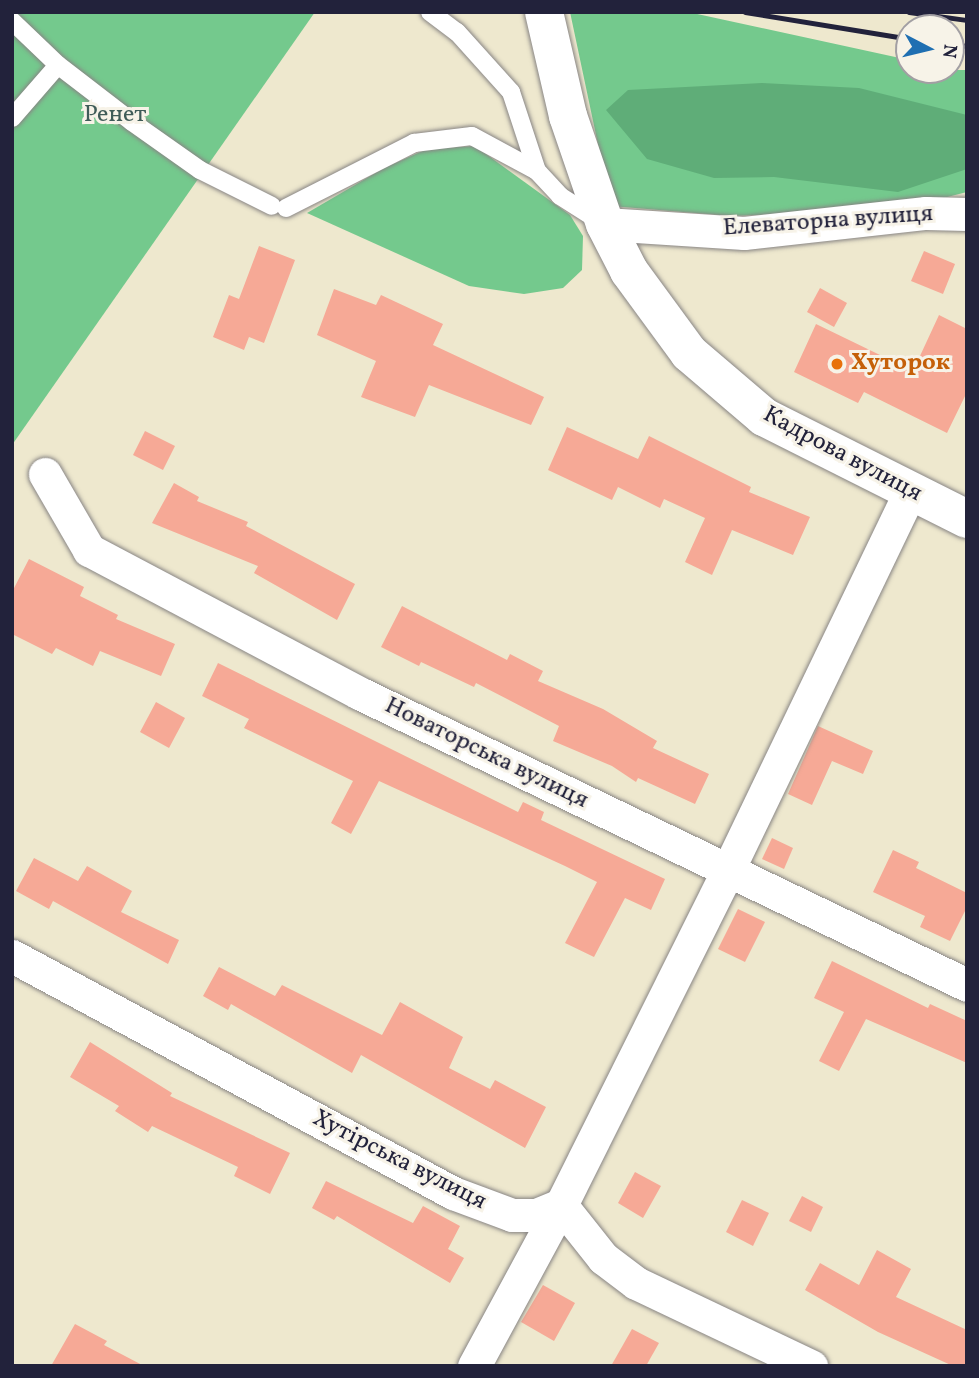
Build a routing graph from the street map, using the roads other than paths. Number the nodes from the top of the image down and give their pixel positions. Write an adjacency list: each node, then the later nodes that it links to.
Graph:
1 (430, 12): 6 (lane)
2 (544, 12): 10 (street, Кадрова вулиця)
3 (12, 21): 4 (lane)
4 (58, 65): 5 (lane); 6 (lane)
5 (12, 118)
6 (537, 171): 10 (lane)
7 (967, 200): 8 (lane)
8 (926, 213): 9 (street, Елеваторна вулиця); 10 (street, Елеваторна вулиця)
9 (967, 214)
10 (606, 224): 12 (street, Кадрова вулиця)
11 (45, 474): 14 (street, Новаторська вулиця)
12 (910, 491): 13 (street, Кадрова вулиця); 14 (street)
13 (967, 519)
14 (728, 870): 16 (street, Новаторська вулиця); 17 (street)
15 (12, 956): 17 (street, Хутірська вулиця)
16 (967, 985)
17 (561, 1205): 18 (street); 19 (street)
18 (474, 1366)
19 (811, 1366)

